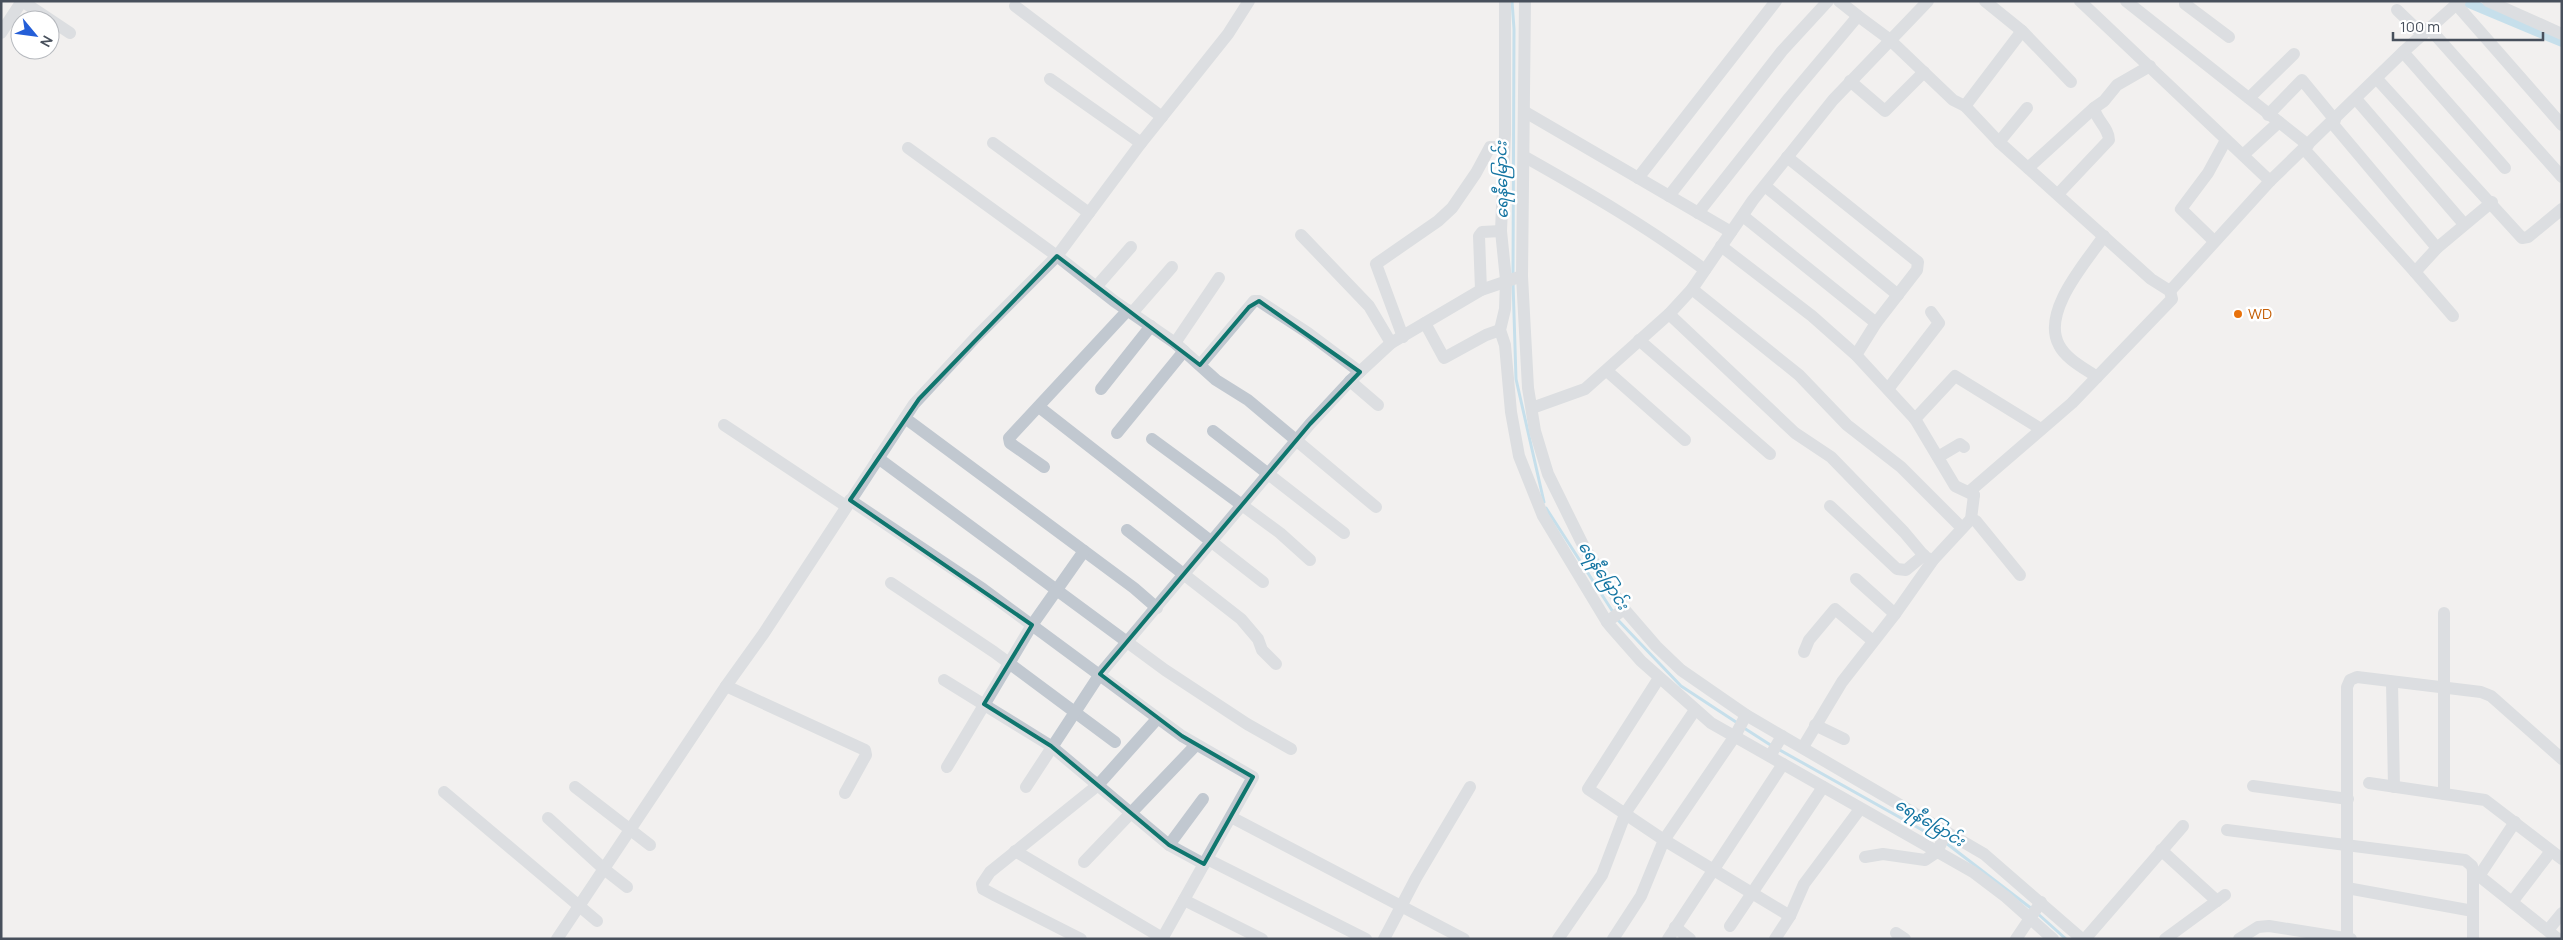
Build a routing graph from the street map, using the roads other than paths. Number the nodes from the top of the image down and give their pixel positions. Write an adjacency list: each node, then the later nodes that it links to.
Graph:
1 (22, 1): 20 (street); 21 (street)
2 (1249, 1): 40 (street)
3 (1505, 1): 48 (street)
4 (1525, 1): 38 (street)
5 (1776, 1): 57 (street)
6 (1828, 1): 61 (street)
7 (1839, 1): 17 (street)
8 (1985, 1): 18 (street)
9 (2080, 1): 27 (street)
10 (2126, 1): 33 (street)
11 (2488, 1): 22 (street)
12 (2186, 2): 23 (street)
13 (1926, 3): 24 (street)
14 (2458, 3): 19 (street); 43 (street)
15 (1015, 6): 40 (street)
16 (2397, 10): 19 (street)
17 (1858, 16): 24 (street); 65 (street)
18 (2022, 31): 32 (street); 35 (street)
19 (2426, 31): 25 (street); 56 (street)
20 (1, 33)
21 (70, 33)
22 (2562, 34)
23 (2229, 37)
24 (1889, 39): 28 (street); 31 (street)
25 (2403, 52): 30 (street); 55 (street)
26 (2294, 54): 33 (street)
27 (2150, 66): 37 (street); 44 (street)
28 (1924, 72): 31 (street); 35 (street)
29 (1050, 79): 47 (street)
30 (2377, 79): 34 (street); 62 (street)
31 (1850, 81): 53 (street)
32 (2071, 82)
33 (2249, 98): 39 (street)
34 (2356, 99): 41 (street); 67 (street)
35 (1964, 106): 46 (street)
36 (2027, 108): 46 (street)
37 (2094, 108): 54 (street); 60 (street)
38 (1525, 112): 52 (street); 57 (street)
39 (2268, 115): 41 (street); 42 (street)
40 (1162, 117): 47 (street)
41 (2333, 121): 49 (street); 75 (street)
42 (2279, 122): 49 (street); 51 (street)
43 (2562, 125)
44 (2226, 140): 51 (street); 72 (street)
45 (993, 142): 64 (street)
46 (1999, 142): 54 (street)
47 (1141, 143): 64 (street)
48 (1503, 147): 68 (street); 95 (street)
49 (2306, 147): 58 (street); 79 (street)
50 (908, 148): 76 (street)
51 (2242, 155): 58 (street)
52 (1525, 157): 78 (street); 81 (street)
53 (1788, 157): 59 (street); 85 (street)
54 (2028, 168): 60 (street)
55 (2505, 168)
56 (2562, 177)
57 (1638, 178): 61 (street)
58 (2270, 181): 72 (street)
59 (1764, 186): 66 (street); 85 (street)
60 (2058, 194): 71 (street)
61 (1669, 196): 65 (street)
62 (2492, 202): 63 (street); 67 (street)
63 (2562, 209)
64 (1089, 212): 76 (street)
65 (1698, 213): 69 (street)
66 (1742, 216): 69 (street); 92 (street)
67 (2464, 224): 75 (street)
68 (1501, 231): 81 (street); 84 (street)
69 (1731, 232): 73 (street)
70 (1301, 235): 98 (street)
71 (2104, 236): 86 (street); 103 (street)
72 (2214, 241): 86 (street)
73 (1722, 246): 78 (street); 99 (street)
74 (1131, 247): 82 (street)
75 (2437, 248): 79 (street)
76 (1059, 259): 82 (street); 110 (street)
77 (1172, 267): 87 (street)
78 (1705, 270): 83 (street)
79 (2415, 272): 90 (street)
80 (1219, 278): 97 (street)
81 (1514, 278): 84 (street); 94 (street); 109 (street)
82 (1096, 287): 87 (street)
83 (1692, 289): 89 (street); 132 (street)
84 (1481, 290): 91 (street)
85 (1898, 294): 92 (street)
86 (2170, 294): 103 (street)
87 (1130, 312): 93 (street); 108 (street)
88 (1931, 312): 106 (street)
89 (1669, 314): 96 (street); 137 (street)
90 (2453, 316)
91 (1425, 323): 94 (street); 95 (street)
92 (1876, 323): 99 (street)
93 (1151, 326): 97 (street); 105 (street)
94 (1500, 330): 149 (street)
95 (1403, 337): 98 (street)
96 (1639, 340): 101 (street); 120 (street)
97 (1179, 347): 100 (street); 115 (street)
98 (1386, 347): 102 (street)
99 (1856, 355): 106 (street)
100 (1200, 365): 102 (street); 117 (street)
101 (1607, 371): 109 (street); 118 (street)
102 (1360, 372): 104 (street)
103 (2096, 376): 113 (street)
104 (1350, 382): 107 (street); 117 (street)
105 (1101, 389)
106 (1888, 389): 111 (street)
107 (1378, 405)
108 (1039, 407): 123 (street); 135 (street)
109 (1532, 408): 127 (street)
110 (906, 418): 122 (street); 136 (street)
111 (1916, 419): 113 (street); 121 (street)
112 (724, 425): 126 (street)
113 (2037, 427): 125 (street)
114 (1213, 431): 124 (street)
115 (1117, 433)
116 (1152, 439): 129 (street)
117 (1297, 440): 124 (street); 130 (street)
118 (1685, 440)
119 (1964, 447): 121 (street)
120 (1770, 454)
121 (1938, 457): 125 (street)
122 (878, 458): 126 (street); 144 (street)
123 (1044, 467)
124 (1270, 473): 129 (street); 134 (street)
125 (1966, 491): 132 (street)
126 (848, 503): 150 (street); 160 (street)
127 (1560, 504): 131 (street); 146 (street)
128 (1830, 506): 137 (street)
129 (1241, 507): 135 (street); 138 (street)
130 (1376, 507)
131 (1545, 515)
132 (1961, 522): 137 (street); 140 (street)
133 (1127, 530): 139 (street)
134 (1344, 533)
135 (1212, 542): 139 (street); 142 (street)
136 (1084, 551): 144 (street); 145 (street)
137 (1929, 558): 147 (street)
138 (1310, 560)
139 (1185, 574): 145 (street); 155 (street)
140 (2020, 575)
141 (1856, 579): 147 (street)
142 (1263, 582)
143 (891, 583): 154 (street)
144 (1057, 589): 150 (street); 152 (street)
145 (1156, 608): 152 (street)
146 (1624, 610): 149 (street); 165 (street)
147 (1892, 612): 151 (street)
148 (2444, 613): 161 (street)
149 (1608, 621): 157 (street)
150 (1032, 625): 154 (street); 156 (street)
151 (1871, 638): 153 (street); 167 (street)
152 (1129, 641): 156 (street); 174 (street)
153 (1804, 652)
154 (1008, 662): 162 (street); 164 (street)
155 (1276, 664)
156 (1100, 674): 164 (street); 166 (street)
157 (1659, 678): 163 (street); 193 (street)
158 (944, 680): 162 (street)
159 (2392, 682): 161 (street); 185 (street); 191 (street)
160 (726, 686): 188 (street); 199 (street)
161 (2444, 688): 176 (street); 189 (street)
162 (984, 704): 173 (street); 178 (street)
163 (1695, 710): 168 (street); 193 (street)
164 (1075, 712): 170 (street); 173 (street)
165 (1746, 717): 168 (street); 171 (street)
166 (1158, 719): 172 (street); 179 (street)
167 (1815, 725): 169 (street); 171 (street)
168 (1736, 734): 175 (street); 202 (street)
169 (1844, 739)
170 (1115, 742)
171 (1792, 742): 175 (street); 222 (street)
172 (1196, 745): 194 (street); 195 (street)
173 (1051, 746): 179 (street); 183 (street)
174 (1291, 749)
175 (1771, 756): 177 (street)
176 (2562, 759)
177 (1783, 764): 184 (street); 215 (street)
178 (947, 767)
179 (1095, 782): 194 (street); 207 (street)
180 (2369, 783): 185 (street)
181 (2253, 786): 191 (street)
182 (575, 787): 199 (street)
183 (1026, 787)
184 (1823, 787): 192 (street); 219 (street)
185 (2394, 787): 189 (street)
186 (1470, 788): 224 (street)
187 (444, 792): 223 (street)
188 (845, 793)
189 (2444, 794): 197 (street)
190 (1203, 799): 204 (street)
191 (2348, 799): 205 (street)
192 (1860, 809): 208 (street); 227 (street)
193 (1626, 812): 202 (street); 241 (street)
194 (1132, 814): 204 (street); 212 (street)
195 (1231, 817): 213 (street); 224 (street)
196 (548, 818): 214 (street)
197 (2515, 822): 209 (street); 216 (street)
198 (2183, 826): 206 (street)
199 (629, 830): 203 (street); 214 (street)
200 (2227, 830): 205 (street)
201 (1946, 833): 208 (street)
202 (1664, 840): 215 (street); 242 (street)
203 (650, 845)
204 (1169, 845): 213 (street)
205 (2346, 846): 216 (street); 218 (street)
206 (2161, 850): 248 (street); 249 (street)
207 (1015, 851): 235 (street); 236 (street)
208 (1937, 851): 210 (street); 228 (street)
209 (2551, 851): 211 (street); 221 (street)
210 (1865, 857)
211 (2562, 859)
212 (1084, 862)
213 (1205, 862): 220 (street); 238 (street)
214 (604, 869): 217 (street); 223 (street)
215 (1713, 870): 219 (street); 231 (street)
216 (2476, 874): 221 (street); 225 (street)
217 (628, 887)
218 (2346, 888): 225 (street); 233 (street)
219 (1752, 893): 227 (street); 230 (street)
220 (1184, 900): 236 (street); 237 (street)
221 (2512, 902): 232 (street)
222 (2040, 904): 228 (street); 248 (street)
223 (579, 906): 229 (street); 234 (street)
224 (1402, 906): 239 (street); 240 (street)
225 (2473, 911): 252 (street)
226 (2562, 913): 232 (street)
227 (1790, 916): 245 (street)
228 (2030, 918): 246 (street); 247 (street)
229 (597, 921)
230 (1730, 926)
231 (1675, 927): 243 (street); 244 (street)
232 (2548, 930): 253 (street)
233 (2347, 938): 250 (street); 251 (street)
234 (557, 939)
235 (1081, 939)
236 (1163, 939)
237 (1262, 939)
238 (1366, 939)
239 (1384, 939)
240 (1464, 939)
241 (1558, 939)
242 (1613, 939)
243 (1668, 939)
244 (1690, 939)
245 (1775, 939)
246 (2016, 939)
247 (2052, 939)
248 (2084, 939)
249 (2165, 939)
250 (2240, 939)
251 (2351, 939)
252 (2473, 939)
253 (2558, 939)

